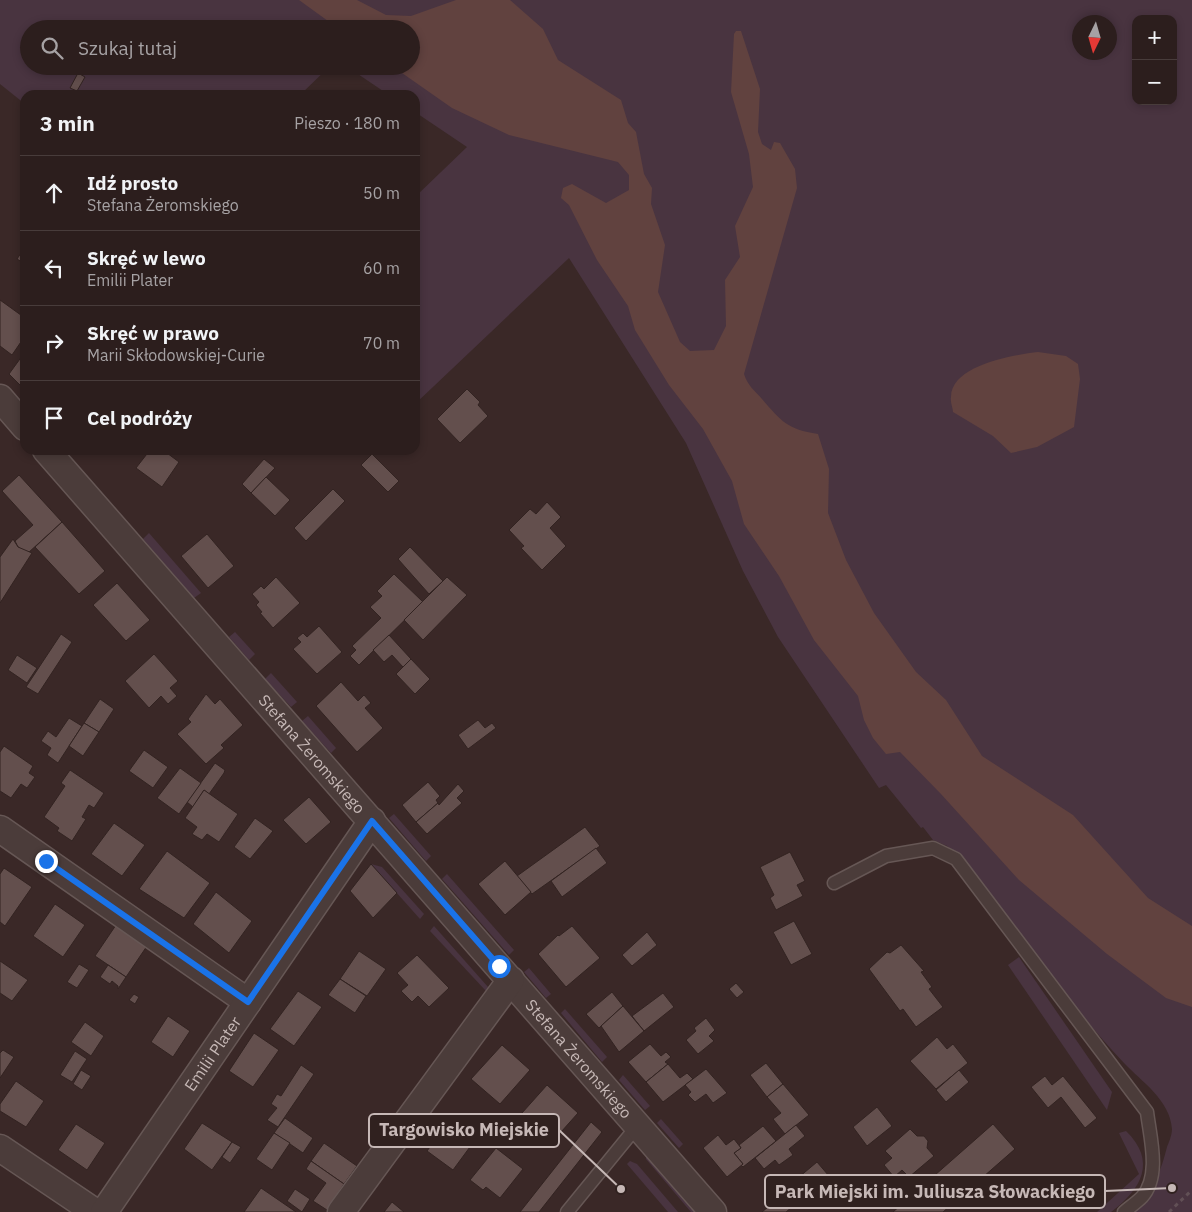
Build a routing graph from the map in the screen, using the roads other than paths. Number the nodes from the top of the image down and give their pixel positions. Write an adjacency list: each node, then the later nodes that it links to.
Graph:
1 (0, 398): 2 (street)
2 (20, 420)
3 (50, 455): 4 (street, Stefana Żeromskiego)
4 (372, 821): 7 (street, Stefana Żeromskiego); 8 (street, Emilii Plater)
5 (0, 829): 8 (street)
6 (834, 883): 16 (lane)
7 (511, 980): 9 (street, Stefana Żeromskiego); 13 (street)
8 (248, 1002): 12 (street, Emilii Plater)
9 (638, 1125): 14 (lane); 15 (street, Stefana Żeromskiego)
10 (0, 1148): 11 (street)
11 (96, 1212)
12 (104, 1212)
13 (341, 1212)
14 (567, 1212)
15 (713, 1212)
16 (1124, 1212)

